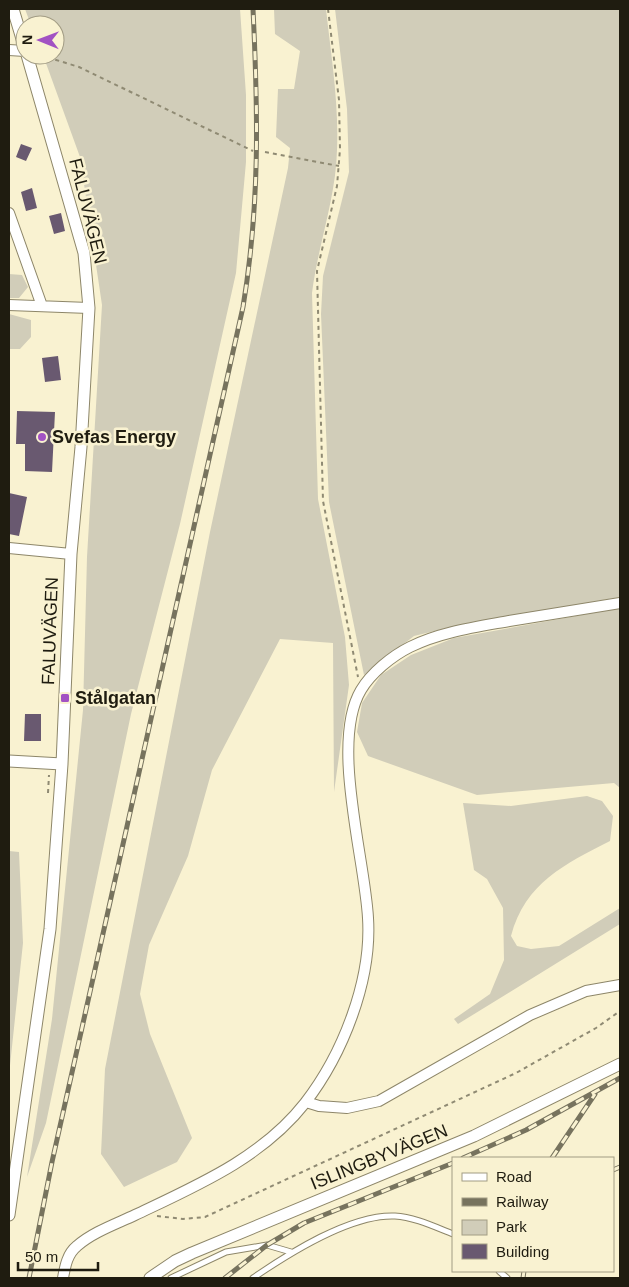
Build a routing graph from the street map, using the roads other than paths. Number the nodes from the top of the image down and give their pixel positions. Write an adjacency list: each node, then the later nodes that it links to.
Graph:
1 (30, 65): 5 (street, FALUVÄGEN)
2 (9, 213): 4 (street)
3 (9, 305): 4 (street)
4 (42, 306): 5 (street)
5 (89, 308): 7 (street, FALUVÄGEN)
6 (9, 548): 7 (street)
7 (71, 554): 10 (street, FALUVÄGEN)
8 (620, 603): 13 (street)
9 (9, 761): 10 (street)
10 (62, 764): 14 (street, FALUVÄGEN)
11 (620, 985): 13 (street)
12 (620, 1064): 18 (street, ISLINGBYVÄGEN)
13 (306, 1102): 17 (street)
14 (9, 1215)
15 (452, 1234): 16 (lane)
16 (291, 1252): 19 (lane); 20 (lane)
17 (62, 1278)
18 (150, 1278)
19 (171, 1278)
20 (253, 1278)

